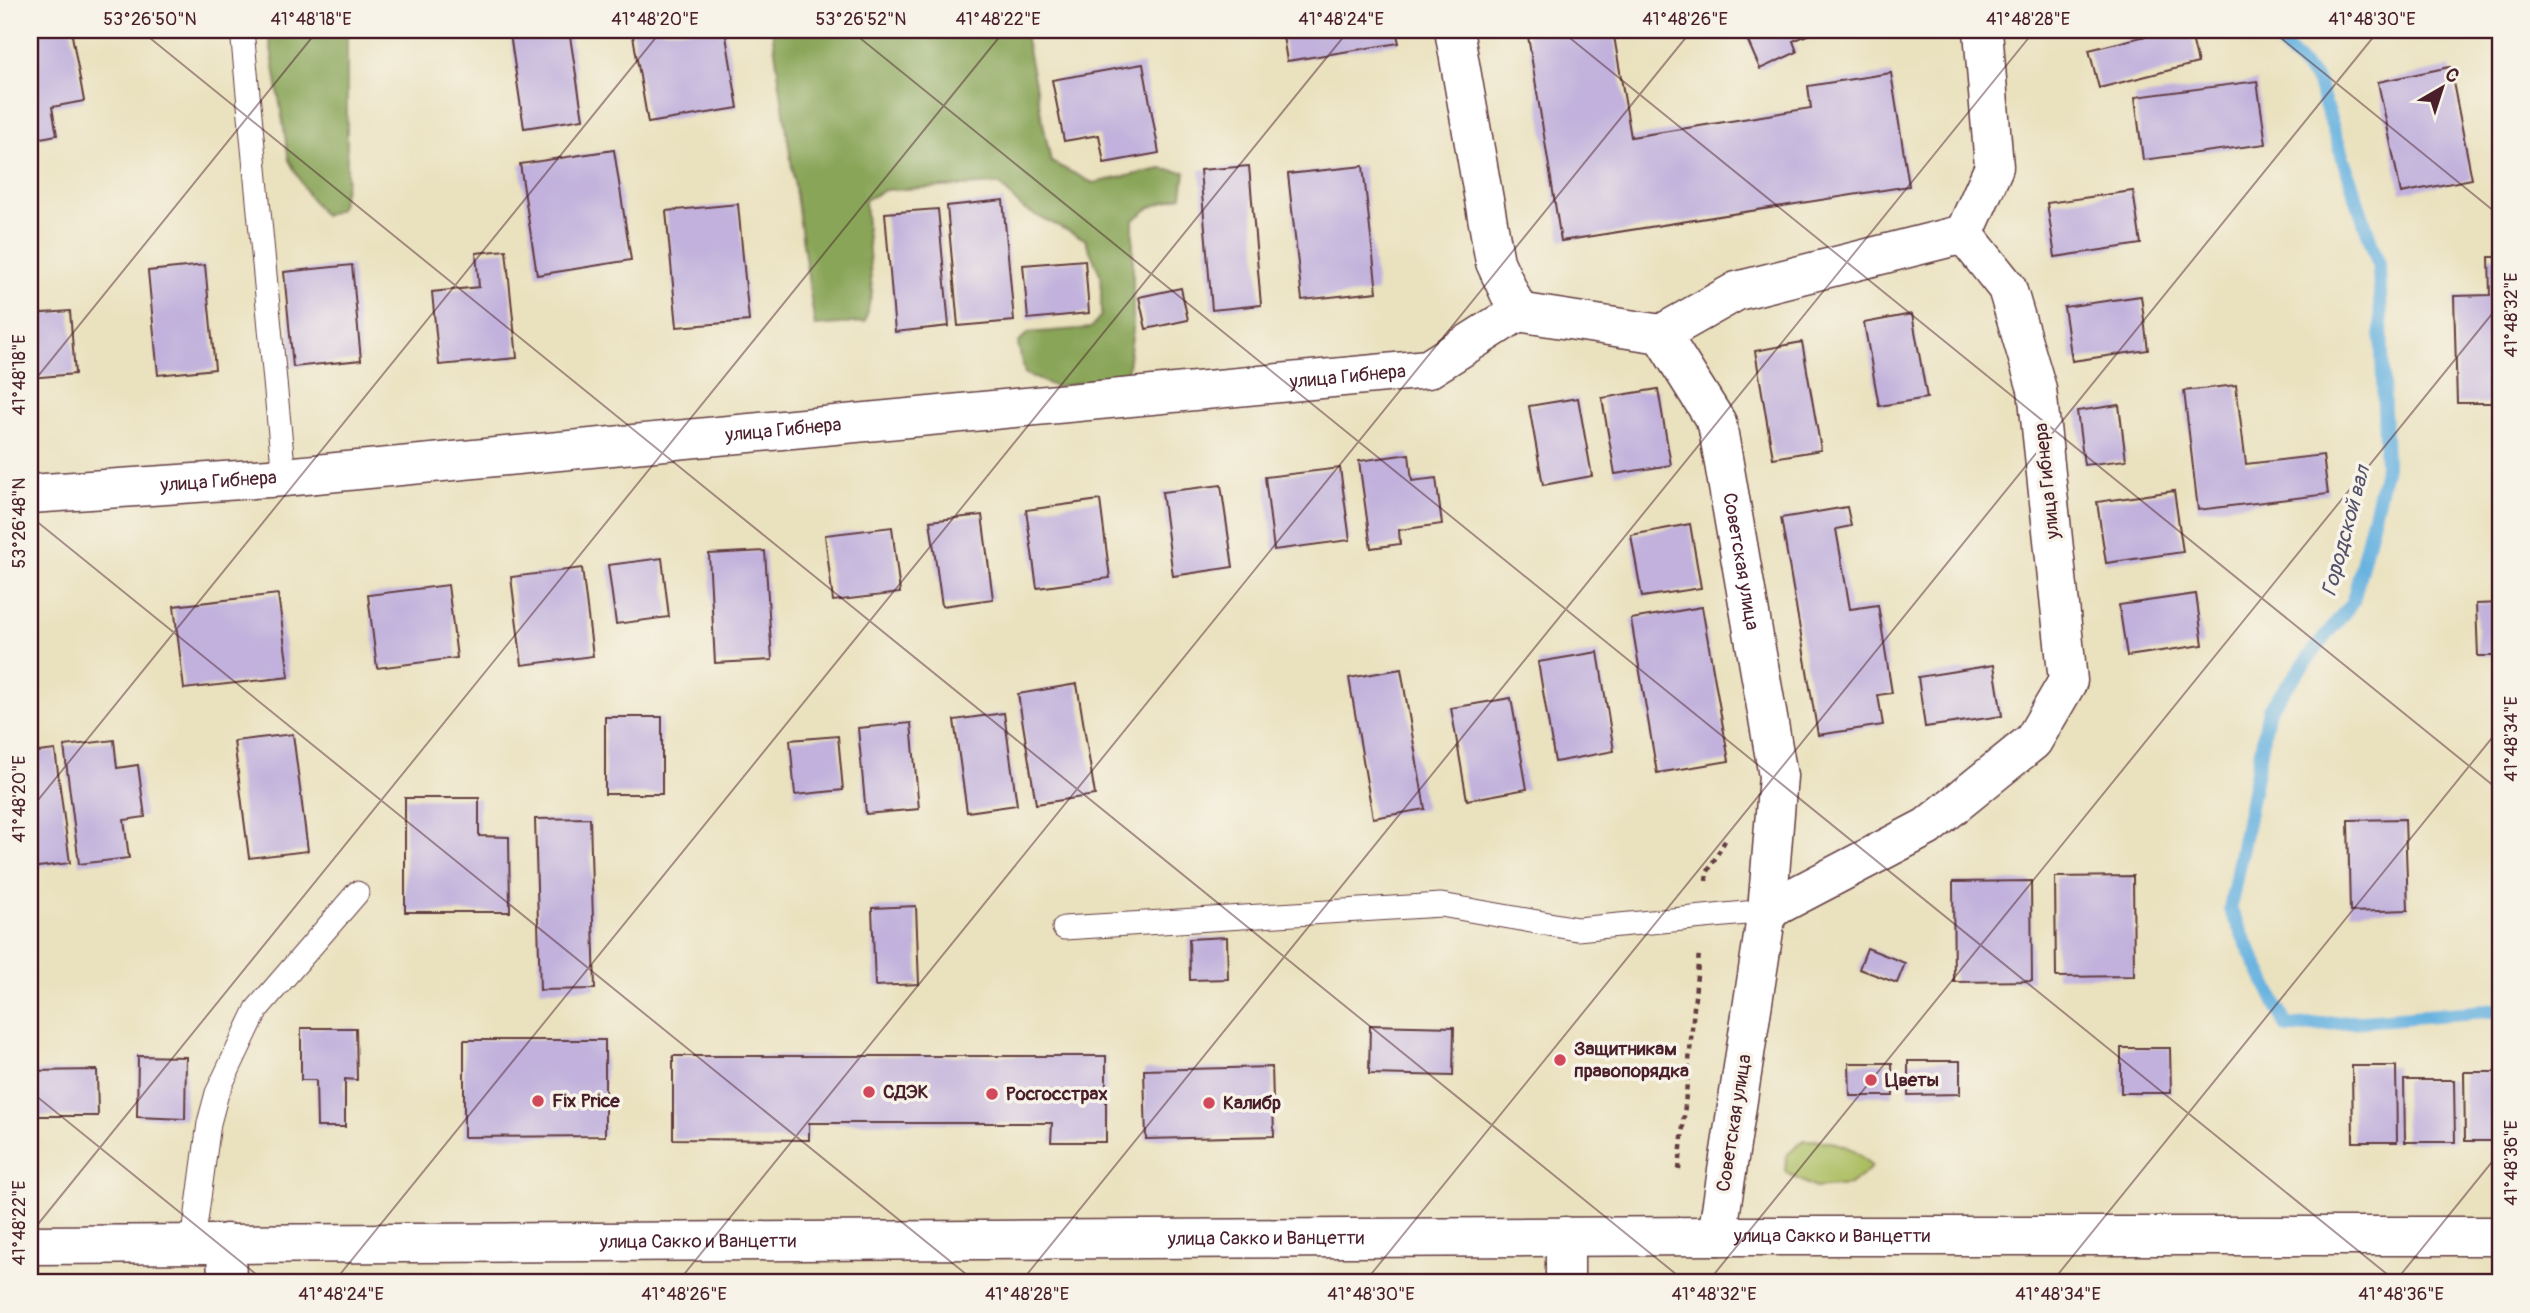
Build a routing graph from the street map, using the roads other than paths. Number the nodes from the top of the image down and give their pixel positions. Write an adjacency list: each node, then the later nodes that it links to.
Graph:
1 (242, 30): 7 (lane)
2 (1454, 30): 5 (street)
3 (1983, 30): 4 (street)
4 (1965, 234): 6 (street); 10 (street, улица Гибнера)
5 (1518, 312): 6 (street); 7 (street, улица Гибнера)
6 (1661, 334): 10 (street, Советская улица)
7 (284, 477): 8 (street, улица Гибнера)
8 (30, 494)
9 (357, 893): 15 (lane)
10 (1767, 911): 11 (lane); 13 (street, Советская улица)
11 (1064, 928)
12 (1565, 1236): 13 (street, улица Сакко и Ванцетти); 15 (street, улица Сакко и Ванцетти); 18 (street)
13 (1698, 1236): 14 (street, улица Сакко и Ванцетти)
14 (2500, 1236)
15 (209, 1243): 16 (street, улица Сакко и Ванцетти); 17 (street)
16 (30, 1245)
17 (227, 1283)
18 (1565, 1283)

